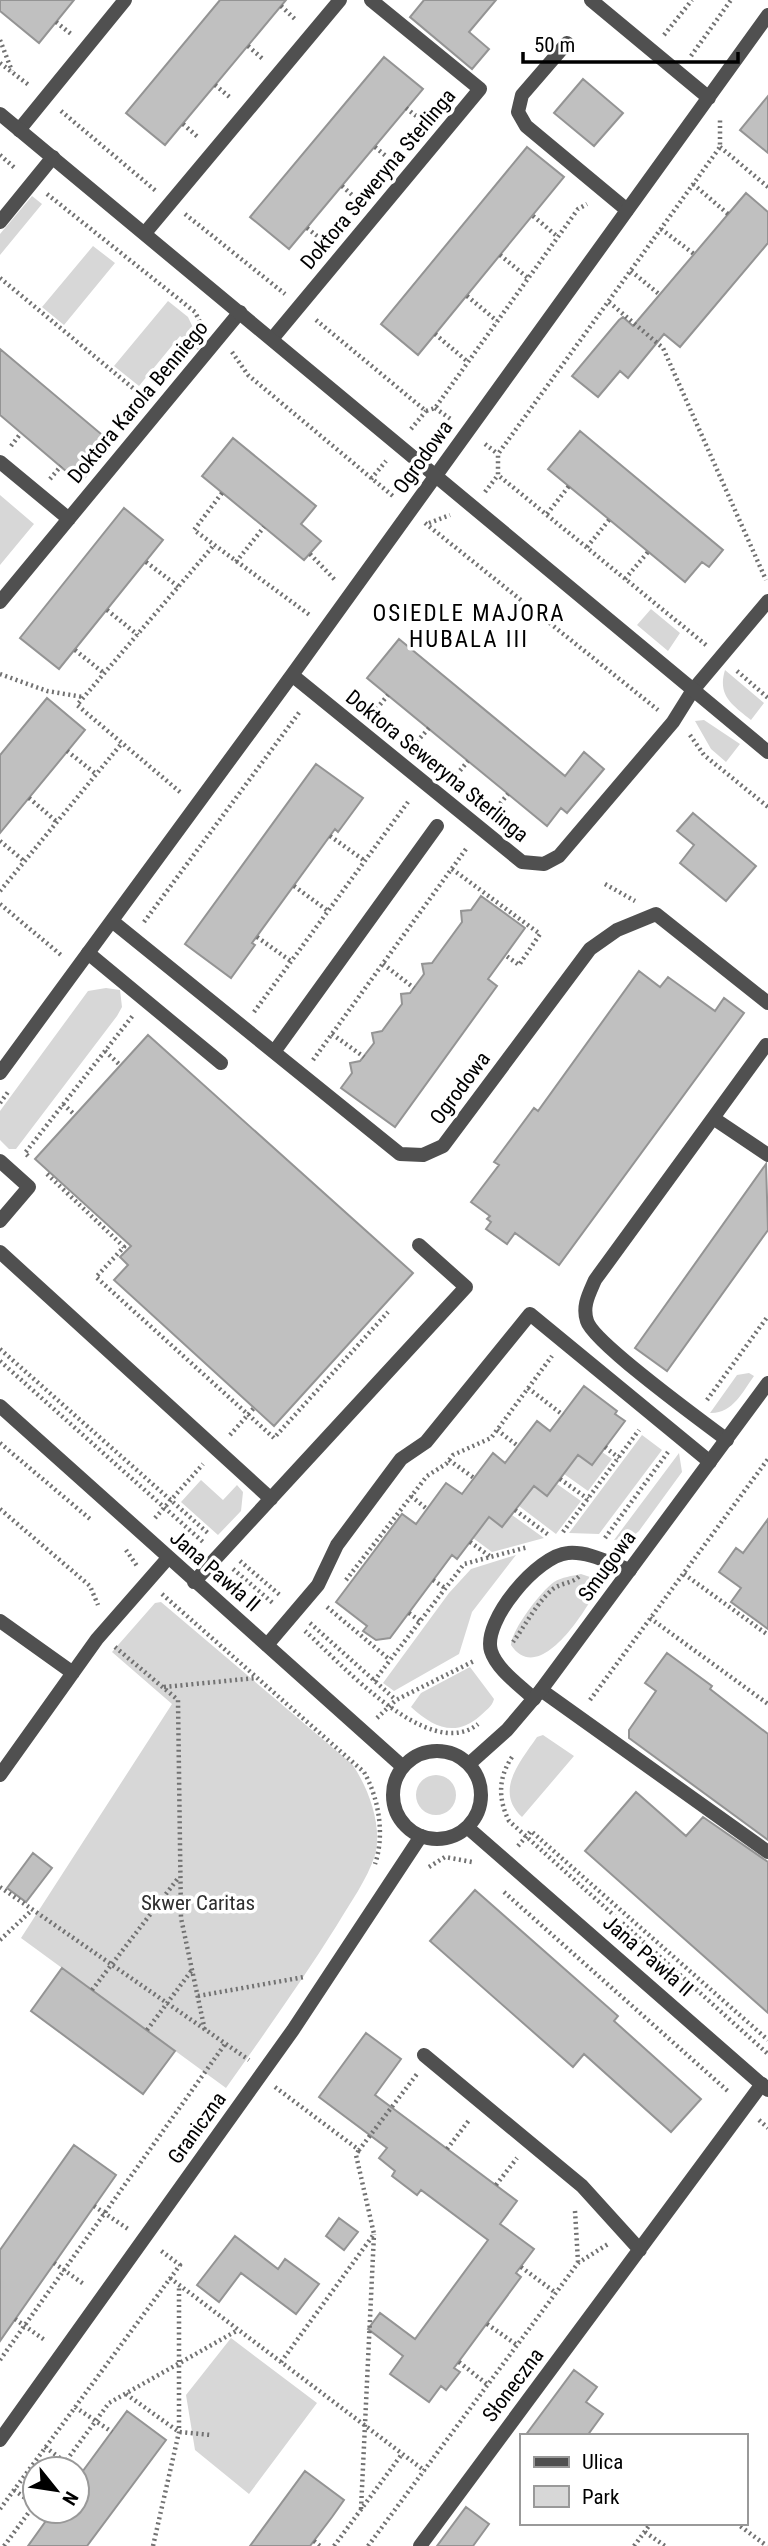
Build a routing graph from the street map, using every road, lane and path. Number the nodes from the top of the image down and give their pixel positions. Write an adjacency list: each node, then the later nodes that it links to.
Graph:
1 (125, 0): 27 (street)
2 (340, 0): 45 (street)
3 (371, 0): 59 (street, Doktora Seweryna Sterlinga)
4 (591, 0): 20 (street)
5 (692, 0): 12 (path)
6 (731, 0): 16 (path)
7 (281, 6): 10 (path)
8 (768, 15): 20 (street, Ogrodowa)
9 (56, 22): 11 (path)
10 (301, 23)
11 (75, 37)
12 (661, 38)
13 (0, 40): 18 (path)
14 (567, 43): 39 (street)
15 (248, 46): 17 (path)
16 (688, 61)
17 (267, 63)
18 (14, 74)
19 (215, 85): 21 (path)
20 (709, 98): 39 (street, Ogrodowa)
21 (235, 102)
22 (406, 108): 26 (path)
23 (0, 114): 27 (street)
24 (719, 114): 30 (path)
25 (183, 124): 28 (path)
26 (430, 127)
27 (19, 130): 32 (street)
28 (202, 141)
29 (375, 147): 33 (path)
30 (720, 147): 35 (path); 37 (path)
31 (0, 155): 34 (path)
32 (53, 158): 34 (street); 45 (street)
33 (397, 166)
34 (33, 182): 42 (street); 60 (path)
35 (693, 184): 40 (path); 44 (path)
36 (342, 186): 38 (path)
37 (768, 187)
38 (364, 205)
39 (627, 210): 65 (street, Ogrodowa)
40 (728, 214)
41 (533, 215): 46 (path)
42 (0, 222)
43 (307, 228): 47 (path)
44 (661, 229): 48 (path); 50 (path)
45 (145, 233): 56 (street)
46 (558, 236)
47 (330, 246)
48 (694, 254)
49 (500, 255): 52 (path)
50 (631, 271): 53 (path); 55 (path)
51 (0, 278): 62 (path)
52 (528, 278)
53 (660, 295)
54 (467, 296): 57 (path)
55 (609, 302): 69 (path); 82 (path)
56 (240, 312): 59 (street); 60 (street, Doktora Karola Benniego)
57 (497, 321)
58 (435, 334): 61 (path)
59 (272, 339): 65 (street)
60 (217, 340): 62 (street, Doktora Karola Benniego); 68 (path)
61 (468, 362)
62 (159, 410): 70 (street, Doktora Karola Benniego)
63 (21, 433): 64 (path)
64 (3, 457): 70 (street)
65 (436, 476): 68 (street, Ogrodowa); 96 (street)
66 (569, 486): 69 (path)
67 (222, 493): 75 (path)
68 (410, 510): 72 (path); 95 (street, Ogrodowa)
69 (547, 514): 76 (path)
70 (69, 519): 86 (street, Doktora Karola Benniego)
71 (610, 520): 76 (path)
72 (426, 524): 74 (path); 101 (path)
73 (264, 527): 80 (path)
74 (417, 532)
75 (214, 545): 80 (path); 84 (path)
76 (587, 547): 81 (path)
77 (648, 552): 81 (path)
78 (310, 554): 83 (path)
79 (146, 562): 84 (path)
80 (236, 562): 88 (path)
81 (625, 579): 90 (path)
82 (766, 580)
83 (337, 581)
84 (179, 587): 89 (path)
85 (768, 601): 96 (street, Doktora Seweryna Sterlinga)
86 (0, 602)
87 (107, 610): 89 (path)
88 (311, 617)
89 (138, 635): 94 (path)
90 (709, 647)
91 (75, 650): 94 (path)
92 (733, 667): 100 (path)
93 (0, 674): 99 (path)
94 (105, 674): 99 (path)
95 (292, 675): 97 (street, Doktora Seweryna Sterlinga); 132 (street, Ogrodowa)
96 (694, 690): 104 (street, Doktora Seweryna Sterlinga); 109 (street)
97 (313, 693): 104 (street, Doktora Seweryna Sterlinga); 131 (path)
98 (388, 695): 102 (path)
99 (83, 697): 106 (path)
100 (768, 698)
101 (660, 712): 103 (path); 104 (path)
102 (369, 718)
103 (652, 722)
104 (673, 722): 117 (path)
105 (429, 728): 108 (path)
106 (122, 743): 111 (path); 113 (path)
107 (67, 751): 111 (path)
108 (410, 751)
109 (768, 752)
110 (468, 761): 112 (path)
111 (96, 774): 119 (path)
112 (449, 784)
113 (182, 794)
114 (508, 794): 118 (path)
115 (29, 798): 119 (path)
116 (408, 802): 125 (path)
117 (768, 807)
118 (489, 816)
119 (57, 822): 124 (path)
120 (437, 826): 148 (street)
121 (330, 836): 125 (path)
122 (0, 841): 124 (path)
123 (466, 849): 126 (path)
124 (24, 861): 128 (path)
125 (365, 861): 130 (path)
126 (452, 869): 137 (path); 140 (path)
127 (294, 886): 130 (path)
128 (0, 891)
129 (0, 904): 138 (path)
130 (328, 911): 139 (path)
131 (148, 917): 133 (path); 135 (path)
132 (111, 921): 135 (street, Ogrodowa); 136 (street, Ogrodowa)
133 (155, 929)
134 (257, 937): 139 (path)
135 (132, 938): 148 (street, Ogrodowa)
136 (88, 953): 142 (street); 152 (street, Ogrodowa)
137 (505, 955)
138 (64, 957)
139 (292, 962): 144 (path)
140 (383, 964): 141 (path); 145 (path)
141 (414, 988)
142 (145, 1000): 147 (path); 150 (street)
143 (768, 1003): 153 (street, Ogrodowa)
144 (244, 1005)
145 (332, 1034): 149 (path); 153 (path)
146 (765, 1045): 158 (street)
147 (105, 1051): 151 (path); 156 (path)
148 (274, 1052): 153 (street, Ogrodowa)
149 (363, 1057)
150 (222, 1063)
151 (120, 1065)
152 (0, 1073)
153 (303, 1075)
154 (16, 1081): 155 (path)
155 (0, 1103)
156 (63, 1104): 157 (path); 161 (path)
157 (75, 1115)
158 (713, 1118): 159 (street); 178 (street)
159 (768, 1155)
160 (0, 1161): 163 (street)
161 (35, 1163)
162 (45, 1172): 174 (path)
163 (0, 1221)
164 (419, 1245): 192 (street)
165 (0, 1252): 183 (street)
166 (388, 1312): 174 (path)
167 (0, 1349): 194 (path)
168 (559, 1359): 171 (path)
169 (0, 1361): 195 (path)
170 (768, 1383): 178 (street, Smugowa)
171 (528, 1388): 175 (path); 177 (path)
172 (0, 1406): 200 (street, Jana Pawła II)
173 (254, 1408): 174 (path)
174 (247, 1415): 183 (path)
175 (562, 1415)
176 (636, 1421): 185 (path)
177 (497, 1430): 181 (path); 187 (path)
178 (727, 1440): 188 (street, Smugowa)
179 (661, 1442): 184 (path)
180 (0, 1443): 199 (path)
181 (518, 1446)
182 (605, 1447): 185 (path)
183 (216, 1449): 192 (street); 194 (path)
184 (670, 1450)
185 (619, 1458): 193 (path)
186 (768, 1459): 213 (path)
187 (449, 1460): 189 (path); 191 (path)
188 (710, 1462): 212 (street, Smugowa); 224 (street)
189 (474, 1478)
190 (560, 1479): 193 (path)
191 (411, 1496): 197 (path); 217 (path)
192 (271, 1499): 208 (street)
193 (588, 1499): 203 (path)
194 (171, 1500): 195 (path); 208 (path)
195 (165, 1507): 200 (path); 208 (path)
196 (0, 1509): 221 (path)
197 (427, 1509)
198 (515, 1510): 203 (path)
199 (95, 1523)
200 (141, 1534): 207 (path); 210 (street, Jana Pawła II)
201 (605, 1537): 209 (path)
202 (116, 1541): 207 (path)
203 (556, 1541): 205 (path)
204 (470, 1542): 211 (path)
205 (543, 1544)
206 (529, 1547): 211 (path)
207 (126, 1550): 215 (path)
208 (222, 1552): 216 (street); 224 (path); 224 (path)
209 (594, 1557): 212 (street); 231 (path); 231 (street)
210 (167, 1558): 215 (street); 216 (street, Jana Pawła II)
211 (492, 1558): 218 (path)
212 (630, 1570): 237 (street, Smugowa)
213 (684, 1574): 225 (path); 228 (path)
214 (433, 1580): 218 (path)
215 (147, 1581): 233 (street)
216 (194, 1582): 230 (street, Jana Pawła II)
217 (338, 1588)
218 (445, 1588): 227 (path)
219 (330, 1597): 232 (path)
220 (151, 1600): 234 (path)
221 (99, 1609)
222 (315, 1612): 224 (path)
223 (409, 1613): 227 (path)
224 (298, 1616): 230 (street); 235 (path); 240 (path)
225 (650, 1618): 239 (path); 241 (path)
226 (0, 1621): 233 (street)
227 (420, 1621): 232 (path)
228 (768, 1635)
229 (120, 1636): 236 (path)
230 (267, 1645): 243 (street, Jana Pawła II)
231 (491, 1653): 237 (street); 238 (path)
232 (390, 1660): 235 (path)
233 (73, 1673): 248 (street)
234 (257, 1678): 236 (path); 245 (path)
235 (374, 1681): 238 (path)
236 (163, 1687): 257 (path)
237 (538, 1695): 241 (street); 246 (street, Smugowa)
238 (396, 1700): 240 (path)
239 (768, 1704)
240 (389, 1705): 242 (path); 243 (path)
241 (578, 1717): 252 (street)
242 (481, 1721)
243 (365, 1732): 245 (path); 247 (street, Jana Pawła II)
244 (515, 1753): 251 (path)
245 (345, 1755): 256 (path)
246 (469, 1764): 247 (street); 249 (street)
247 (403, 1767): 250 (street)
248 (0, 1775)
249 (467, 1827): 250 (street); 253 (street, Jana Pawła II)
250 (421, 1836): 327 (street, Graniczna)
251 (526, 1837): 253 (path); 270 (path); 273 (path)
252 (768, 1852)
253 (506, 1860): 279 (street, Jana Pawła II)
254 (480, 1870): 255 (path)
255 (425, 1871)
256 (372, 1872)
257 (179, 1877): 262 (path); 263 (path)
258 (0, 1887): 260 (path)
259 (500, 1888): 280 (path)
260 (32, 1910): 261 (path); 262 (path)
261 (0, 1940)
262 (110, 1965): 265 (path); 267 (path)
263 (192, 1970): 266 (path); 267 (path)
264 (303, 1986): 266 (path)
265 (92, 1990)
266 (198, 1996): 269 (path)
267 (166, 2004): 268 (path); 269 (path)
268 (147, 2030)
269 (205, 2031): 271 (path)
270 (768, 2040)
271 (225, 2044): 274 (path); 289 (path)
272 (257, 2050): 274 (path)
273 (768, 2054)
274 (249, 2061): 276 (path)
275 (423, 2061): 284 (path); 293 (street)
276 (242, 2071)
277 (282, 2075): 278 (path)
278 (274, 2086): 281 (path); 284 (path)
279 (765, 2087): 296 (street, Słoneczna)
280 (732, 2095)
281 (267, 2097)
282 (474, 2113): 283 (path)
283 (447, 2149)
284 (359, 2150): 292 (path)
285 (522, 2153): 286 (path)
286 (496, 2185)
287 (94, 2206): 289 (path)
288 (575, 2210): 298 (path)
289 (105, 2213): 291 (path); 300 (path)
290 (136, 2219): 291 (path)
291 (128, 2230): 294 (path)
292 (374, 2234): 316 (path); 323 (path)
293 (623, 2234): 296 (street); 298 (path)
294 (121, 2239)
295 (158, 2248): 302 (path)
296 (640, 2249): 347 (street, Słoneczna)
297 (54, 2263): 300 (path)
298 (578, 2263): 305 (path)
299 (521, 2267): 305 (path)
300 (65, 2271): 304 (path); 309 (path)
301 (94, 2277): 304 (path)
302 (170, 2278): 303 (path); 321 (path)
303 (179, 2285): 310 (path); 318 (path)
304 (87, 2287): 306 (path)
305 (556, 2293): 313 (path)
306 (79, 2298)
307 (15, 2319): 309 (path)
308 (487, 2324): 313 (path)
309 (25, 2327): 312 (path); 315 (path)
310 (238, 2330): 316 (path); 318 (path)
311 (55, 2331): 312 (path)
312 (47, 2342): 314 (path)
313 (517, 2346): 319 (path)
314 (40, 2353)
315 (0, 2360)
316 (281, 2362): 323 (path)
317 (459, 2362): 319 (path)
318 (178, 2364): 320 (path); 325 (path)
319 (488, 2385): 332 (path)
320 (126, 2394): 322 (path); 325 (path)
321 (75, 2407): 322 (path); 328 (path)
322 (95, 2421): 324 (path); 331 (path)
323 (365, 2426): 329 (path); 336 (path)
324 (111, 2432)
325 (179, 2432): 326 (path); 343 (path)
326 (211, 2435)
327 (0, 2440)
328 (45, 2447): 330 (path); 333 (path)
329 (402, 2454): 332 (path); 336 (path)
330 (56, 2455)
331 (70, 2455)
332 (425, 2471): 346 (path)
333 (14, 2490): 334 (path); 335 (path)
334 (21, 2495)
335 (0, 2509)
336 (360, 2509): 345 (path)
337 (21, 2522): 342 (path)
338 (650, 2525): 340 (path)
339 (739, 2525): 350 (path)
340 (645, 2532): 348 (path); 349 (path)
341 (314, 2542): 344 (path)
342 (3, 2545)
343 (153, 2546)
344 (320, 2546)
345 (334, 2546)
346 (368, 2546)
347 (420, 2546)
348 (635, 2546)
349 (665, 2546)
350 (765, 2546)

